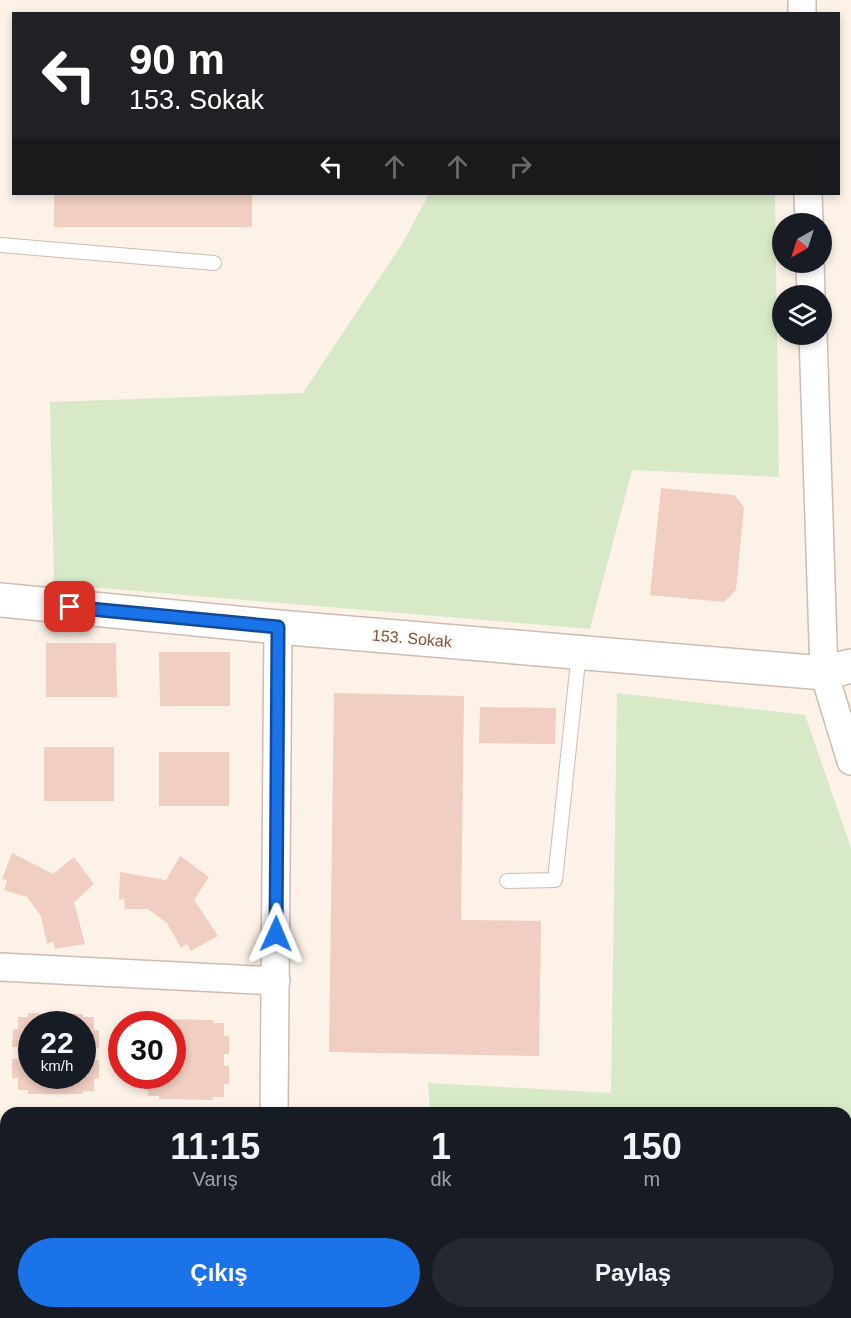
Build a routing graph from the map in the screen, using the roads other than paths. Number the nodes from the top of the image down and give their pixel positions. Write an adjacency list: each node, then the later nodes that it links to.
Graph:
1 (808, 195): 2 (street)
2 (809, 213)
3 (0, 245): 4 (lane)
4 (214, 262)
5 (814, 345): 9 (street)
6 (0, 600): 7 (street, 153. Sokak)
7 (278, 627): 8 (street, 153. Sokak); 13 (street)
8 (579, 652): 9 (street, 153. Sokak); 11 (lane)
9 (837, 670): 10 (street)
10 (851, 761)
11 (507, 881)
12 (0, 967): 13 (street)
13 (276, 981): 14 (street)
14 (274, 1107)

